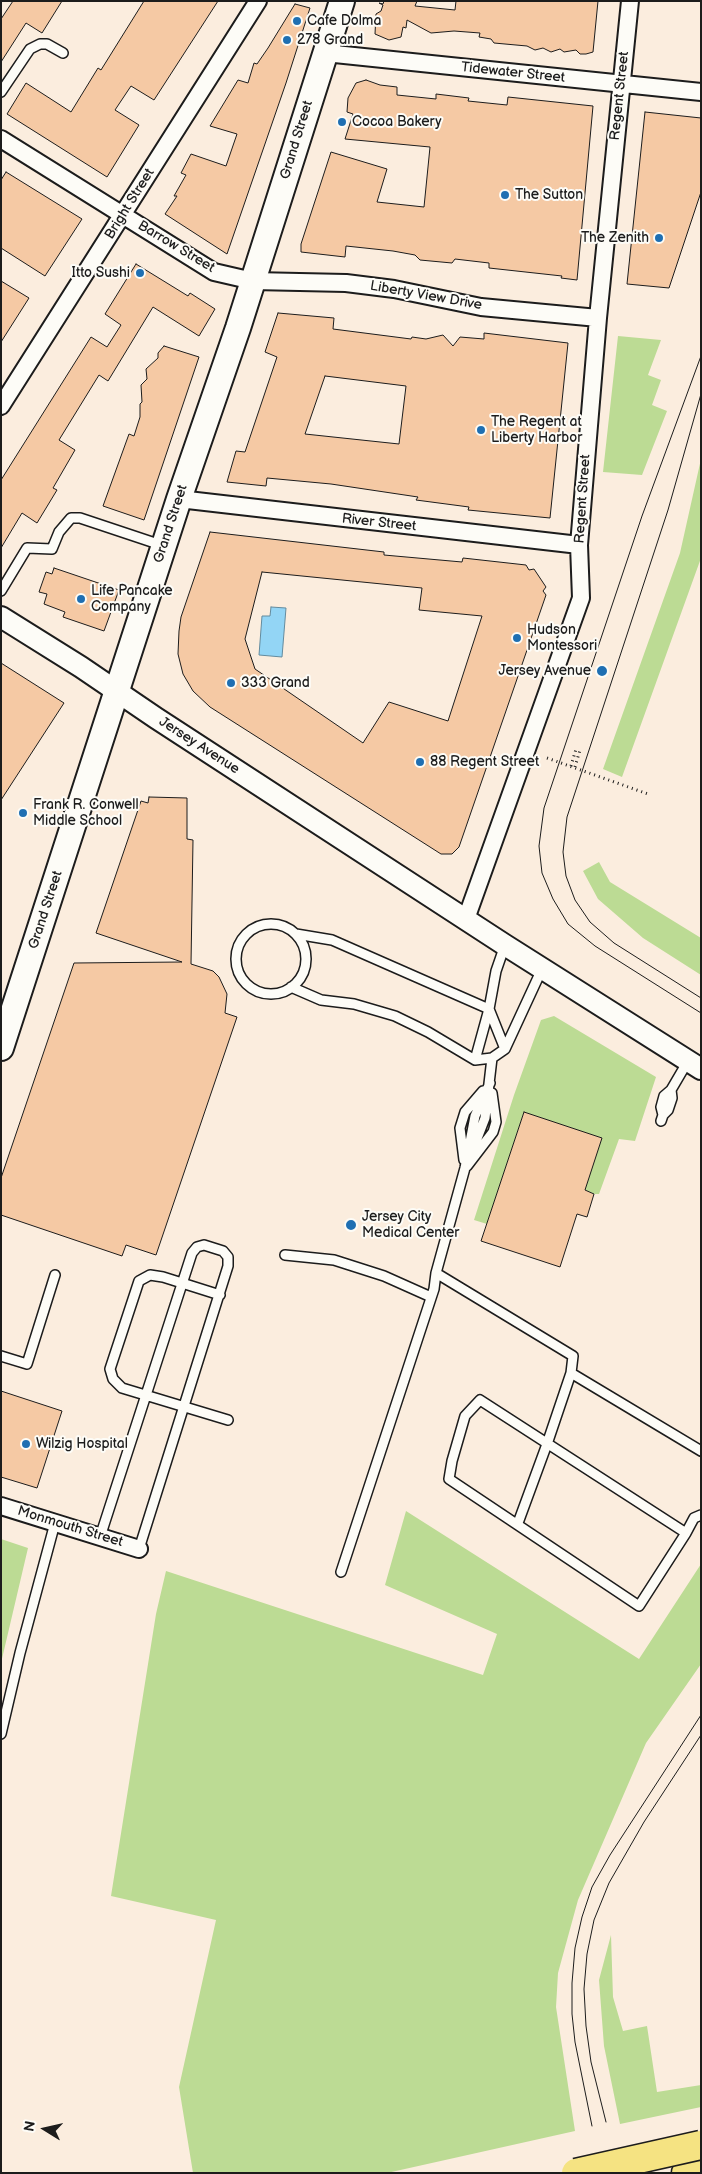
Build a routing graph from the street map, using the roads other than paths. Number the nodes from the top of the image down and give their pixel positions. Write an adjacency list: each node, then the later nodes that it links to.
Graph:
1 (258, 1): 10 (street, Bright Street)
2 (342, 1): 5 (main road, Grand Street)
3 (630, 1): 6 (street, Regent Street)
4 (64, 53): 7 (lane)
5 (325, 53): 6 (street, Tidewater Street); 11 (main road, Grand Street)
6 (621, 85): 8 (street, Tidewater Street); 12 (street, Regent Street)
7 (1, 92)
8 (701, 92)
9 (1, 139): 10 (street, Barrow Street)
10 (122, 215): 11 (street, Barrow Street); 13 (street, Bright Street)
11 (253, 281): 12 (street, Liberty View Drive); 14 (main road, Grand Street)
12 (598, 318): 15 (street, Regent Street)
13 (1, 406)
14 (179, 499): 15 (street, River Street); 16 (main road, Grand Street)
15 (579, 545): 20 (street, Regent Street)
16 (164, 546): 17 (lane); 19 (main road, Grand Street)
17 (1, 591)
18 (1, 617): 19 (street, Jersey Avenue)
19 (116, 692): 20 (street, Jersey Avenue); 26 (main road, Grand Street)
20 (466, 919): 22 (street, Jersey Avenue)
21 (296, 934): 24 (lane); 24 (lane); 25 (lane)
22 (505, 945): 23 (street, Jersey Avenue); 25 (lane)
23 (542, 969): 27 (lane); 30 (street, Jersey Avenue)
24 (291, 987): 29 (lane)
25 (489, 1009): 27 (lane); 29 (lane)
26 (1, 1048)
27 (506, 1049): 28 (lane)
28 (492, 1058): 29 (lane); 31 (lane)
29 (475, 1060)
30 (694, 1065): 32 (lane)
31 (490, 1083): 33 (lane); 33 (lane)
32 (662, 1118)
33 (465, 1168): 35 (lane)
34 (285, 1255): 39 (lane)
35 (436, 1274): 39 (lane); 41 (lane)
36 (56, 1275): 40 (lane)
37 (182, 1283): 38 (lane); 38 (lane); 42 (lane); 42 (lane)
38 (220, 1295): 43 (lane)
39 (431, 1298): 54 (lane)
40 (1, 1356)
41 (571, 1373): 45 (lane); 46 (lane)
42 (147, 1396): 43 (lane); 52 (lane)
43 (184, 1407): 44 (lane); 53 (lane)
44 (228, 1420)
45 (548, 1444): 50 (lane); 50 (lane); 51 (lane)
46 (701, 1450)
47 (1, 1506): 49 (street, Monmouth Street)
48 (701, 1515): 51 (lane)
49 (55, 1523): 52 (street, Monmouth Street); 55 (lane)
50 (518, 1523): 51 (lane)
51 (686, 1533)
52 (100, 1537): 53 (street, Monmouth Street)
53 (139, 1549)
54 (340, 1572)
55 (1, 1734)
56 (701, 2145): 58 (highway, bridge)
57 (701, 2170): 59 (highway)
58 (576, 2173)
59 (686, 2173)

